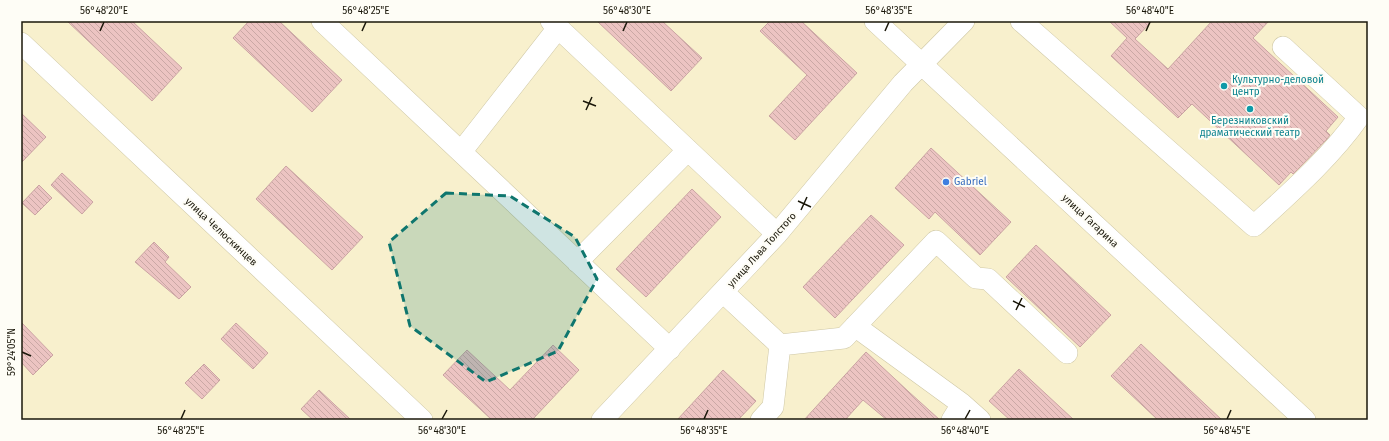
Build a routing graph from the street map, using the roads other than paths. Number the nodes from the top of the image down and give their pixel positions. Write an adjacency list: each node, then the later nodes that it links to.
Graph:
1 (322, 21): 10 (street)
2 (875, 21): 8 (street, улица Гагарина)
3 (964, 21): 8 (street, улица Льва Толстого)
4 (1021, 21): 7 (street)
5 (555, 24): 9 (street); 10 (street)
6 (21, 43): 19 (street, улица Челюскинцев)
7 (1283, 47)
8 (922, 64): 11 (street, улица Льва Толстого); 23 (street, улица Гагарина)
9 (688, 150): 11 (street); 12 (street)
10 (461, 152): 12 (street)
11 (778, 234): 13 (street, улица Льва Толстого)
12 (577, 262): 16 (street)
13 (723, 292): 15 (street); 16 (street, улица Льва Толстого)
14 (855, 326): 15 (street); 17 (street); 18 (street)
15 (780, 345): 21 (street)
16 (670, 349): 20 (street, улица Льва Толстого)
17 (1067, 353)
18 (957, 412): 22 (street)
19 (422, 420)
20 (602, 420)
21 (761, 420)
22 (980, 420)
23 (1305, 420)

